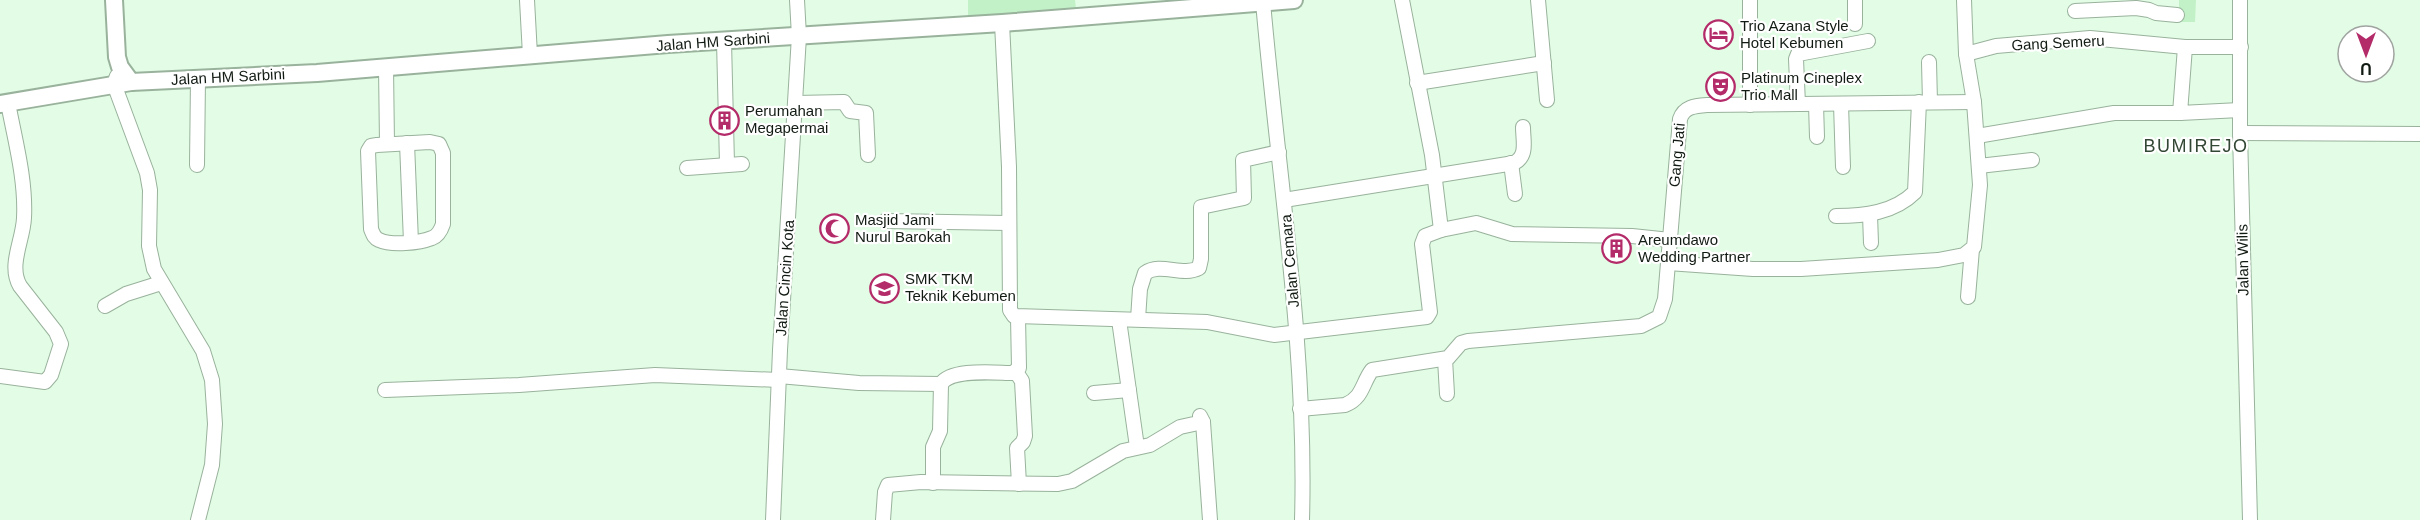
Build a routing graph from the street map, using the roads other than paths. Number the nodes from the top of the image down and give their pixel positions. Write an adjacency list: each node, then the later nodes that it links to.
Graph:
1 (114, 0): 26 (main road)
2 (527, 0): 23 (street)
3 (797, 0): 17 (street, Jalan Cincin Kota)
4 (1294, 0): 11 (main road, Jalan HM Sarbini)
5 (1402, 0): 30 (street)
6 (1538, 0): 25 (street)
7 (1750, 0): 40 (street)
8 (1855, 0): 16 (street)
9 (1964, 0): 22 (street)
10 (2240, 0): 21 (street, Jalan Wilis)
11 (1263, 2): 15 (main road, Jalan HM Sarbini); 50 (street, Jalan Cemara)
12 (2102, 4): 13 (street); 14 (street)
13 (2075, 11)
14 (2177, 15)
15 (1002, 23): 17 (main road, Jalan HM Sarbini); 66 (street)
16 (1855, 24)
17 (799, 36): 18 (main road, Jalan HM Sarbini); 36 (street, Jalan Cincin Kota)
18 (724, 41): 23 (main road, Jalan HM Sarbini); 53 (street)
19 (1868, 41): 37 (street)
20 (2185, 47): 21 (street, Gang Semeru); 22 (street, Gang Semeru); 42 (street)
21 (2241, 47): 41 (street, Jalan Wilis)
22 (1966, 54): 34 (street)
23 (530, 55): 27 (main road, Jalan HM Sarbini)
24 (1929, 62): 33 (street)
25 (1544, 63): 30 (street); 32 (street)
26 (120, 67): 29 (main road); 31 (street)
27 (386, 67): 28 (main road, Jalan HM Sarbini); 49 (street)
28 (198, 78): 29 (main road, Jalan HM Sarbini); 56 (street)
29 (131, 81): 31 (main road, Jalan HM Sarbini)
30 (1417, 83): 60 (street)
31 (114, 84): 35 (main road, Jalan HM Sarbini); 73 (street)
32 (1547, 100)
33 (1924, 102): 34 (street, Gang Jati); 39 (street, Gang Jati); 63 (street)
34 (1974, 102): 46 (street)
35 (4, 103): 82 (street)
36 (796, 103): 51 (street); 83 (street, Jalan Cincin Kota)
37 (1798, 104): 38 (street, Gang Jati); 40 (street, Gang Jati)
38 (1816, 104): 39 (street, Gang Jati); 47 (street)
39 (1841, 104): 58 (street)
40 (1749, 105): 68 (street, Gang Jati)
41 (2240, 110): 42 (street); 44 (street, Jalan Wilis)
42 (2180, 113): 46 (street)
43 (1523, 127): 55 (street)
44 (2240, 134): 45 (street); 98 (street, Jalan Wilis)
45 (2420, 134)
46 (1977, 136): 57 (street)
47 (1817, 137)
48 (407, 143): 49 (street); 69 (street); 69 (street)
49 (387, 144): 69 (street)
50 (1279, 152): 62 (street, Jalan Cemara); 77 (street)
51 (868, 155)
52 (2032, 160): 57 (street)
53 (727, 164): 54 (street); 59 (street)
54 (742, 164)
55 (1511, 164): 60 (street); 61 (street)
56 (197, 165)
57 (1979, 166): 71 (street)
58 (1843, 167)
59 (687, 168)
60 (1436, 174): 62 (street); 67 (street)
61 (1515, 194)
62 (1284, 200): 79 (street, Jalan Cemara)
63 (1870, 215): 64 (street); 70 (street)
64 (1836, 216)
65 (885, 221): 66 (street)
66 (1009, 222): 76 (street)
67 (1441, 230): 68 (street); 79 (street)
68 (1670, 240): 72 (street)
69 (411, 242)
70 (1871, 243)
71 (1972, 249): 72 (street); 74 (street)
72 (1668, 263): 80 (street)
73 (161, 283): 75 (street); 93 (street)
74 (1968, 297)
75 (105, 306)
76 (1018, 317): 78 (street); 81 (street)
77 (1138, 319): 78 (street); 79 (street)
78 (1119, 320): 86 (street)
79 (1296, 333): 89 (street, Jalan Cemara)
80 (1445, 359): 88 (street); 89 (street)
81 (1016, 372): 84 (street); 92 (street)
82 (0, 376)
83 (779, 378): 84 (street); 85 (street); 94 (street, Jalan Cincin Kota)
84 (941, 384): 91 (street)
85 (385, 390)
86 (1129, 390): 87 (street); 90 (street)
87 (1094, 393)
88 (1446, 394)
89 (1300, 409): 97 (street, Jalan Cemara)
90 (1137, 447): 92 (street); 96 (street)
91 (933, 483): 92 (street); 95 (street)
92 (1019, 483)
93 (198, 520)
94 (773, 520)
95 (883, 520)
96 (1210, 520)
97 (1302, 520)
98 (2250, 520)

